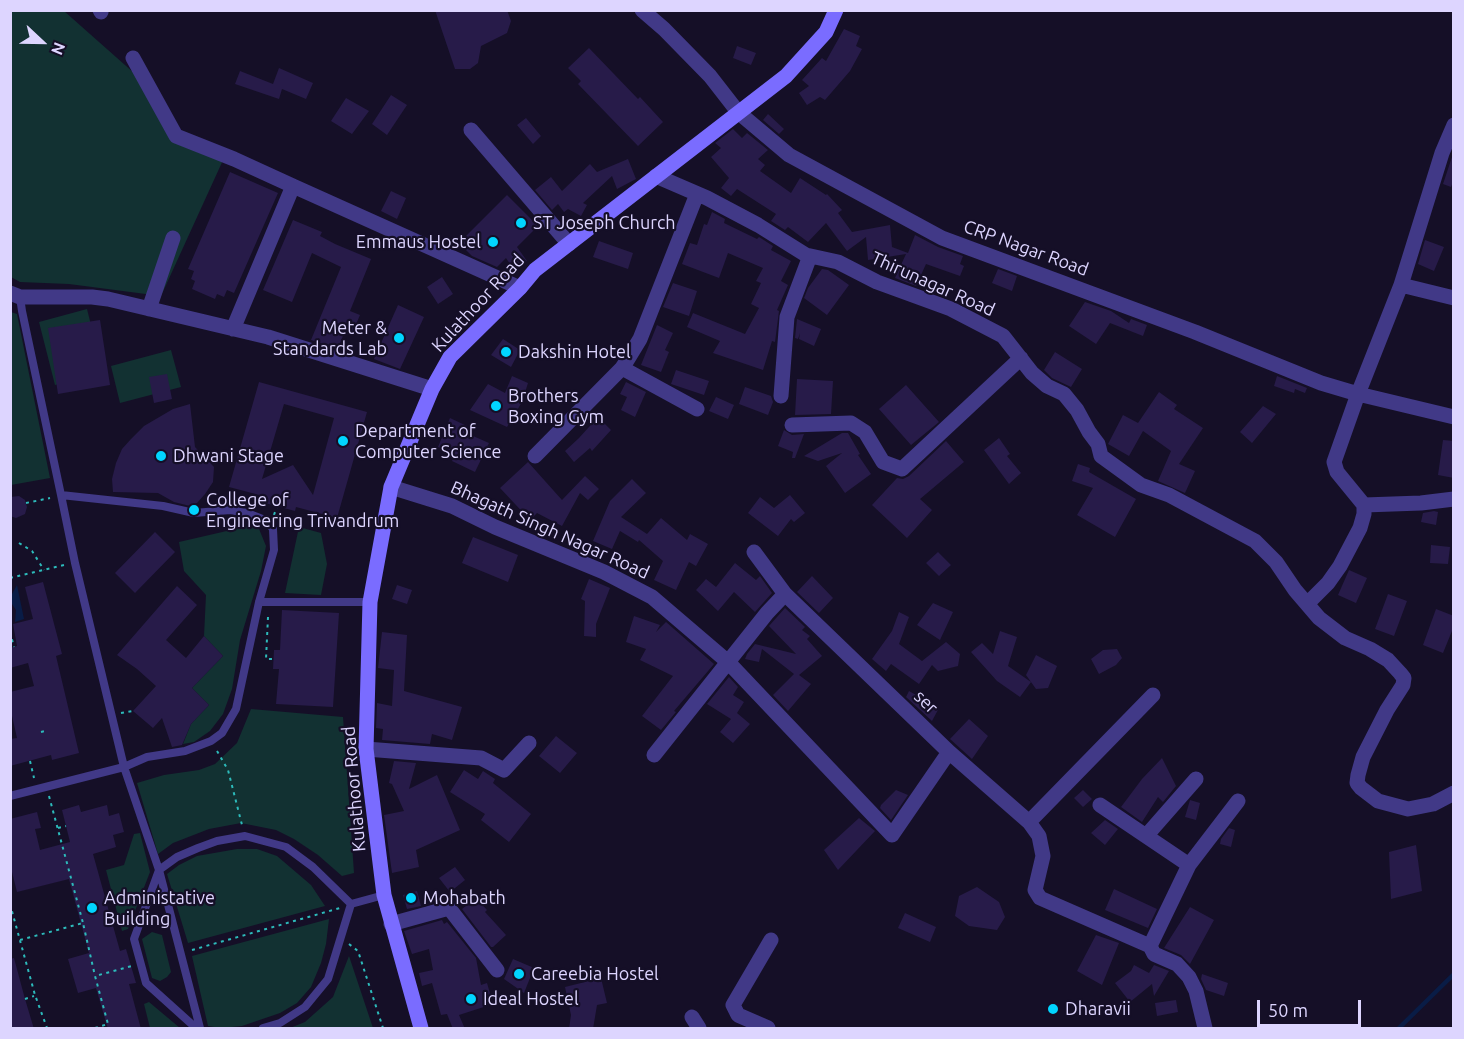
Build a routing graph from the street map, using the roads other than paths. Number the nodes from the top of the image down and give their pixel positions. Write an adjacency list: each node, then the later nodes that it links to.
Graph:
1 (642, 10): 4 (street, CRP Nagar Road)
2 (836, 10): 4 (main road, Kulathoor Road)
3 (133, 58): 8 (street)
4 (738, 112): 7 (main road, Kulathoor Road); 22 (street, CRP Nagar Road)
5 (1454, 124): 13 (street)
6 (471, 130): 11 (street)
7 (656, 176): 9 (street, Thirunagar Road); 11 (main road, Kulathoor Road)
8 (293, 186): 14 (street); 18 (street)
9 (697, 194): 12 (street, Thirunagar Road); 20 (street)
10 (173, 238): 17 (street)
11 (568, 244): 14 (main road, Kulathoor Road)
12 (810, 256): 19 (street, Thirunagar Road); 23 (street)
13 (1401, 285): 16 (street); 22 (street)
14 (520, 288): 21 (main road, Kulathoor Road)
15 (16, 295): 17 (street); 29 (lane)
16 (1454, 298)
17 (149, 309): 18 (street)
18 (233, 329): 21 (street)
19 (1020, 358): 26 (street); 36 (street, Thirunagar Road)
20 (622, 368): 24 (street); 27 (street)
21 (432, 389): 28 (main road, Kulathoor Road)
22 (1358, 394): 25 (street, CRP Nagar Road); 31 (street)
23 (781, 396)
24 (697, 408)
25 (1454, 417)
26 (792, 426)
27 (535, 456)
28 (391, 486): 35 (main road, Kulathoor Road); 37 (street, Bhagath Singh Nagar Road)
29 (61, 495): 34 (lane); 43 (lane)
30 (1454, 499): 31 (street)
31 (1364, 505): 36 (street)
32 (754, 552): 33 (street, ser)
33 (785, 594): 37 (street); 41 (street, ser)
34 (259, 602): 35 (lane); 43 (lane)
35 (370, 602): 40 (main road, Kulathoor Road)
36 (1307, 604): 45 (street, Thirunagar Road)
37 (728, 662): 41 (street, Bhagath Singh Nagar Road); 42 (street)
38 (1153, 695): 49 (street)
39 (529, 743): 40 (street)
40 (366, 749): 53 (main road, Kulathoor Road)
41 (949, 752): 49 (street, ser)
42 (654, 755)
43 (124, 767): 46 (lane); 52 (lane)
44 (1196, 779): 50 (street)
45 (1454, 793)
46 (10, 796)
47 (1238, 801): 51 (street)
48 (1100, 805): 50 (street)
49 (1029, 822): 57 (street, ser)
50 (1146, 836): 51 (street)
51 (1189, 865): 57 (street)
52 (159, 870): 54 (lane); 59 (lane); 59 (lane)
53 (384, 895): 54 (lane); 55 (main road, Kulathoor Road)
54 (351, 904): 60 (lane)
55 (391, 924): 58 (street); 61 (main road, Kulathoor Road)
56 (771, 940): 62 (street)
57 (1150, 946): 63 (street)
58 (497, 970)
59 (198, 1029)
60 (263, 1029)
61 (422, 1029)
62 (768, 1029)
63 (1205, 1029)

